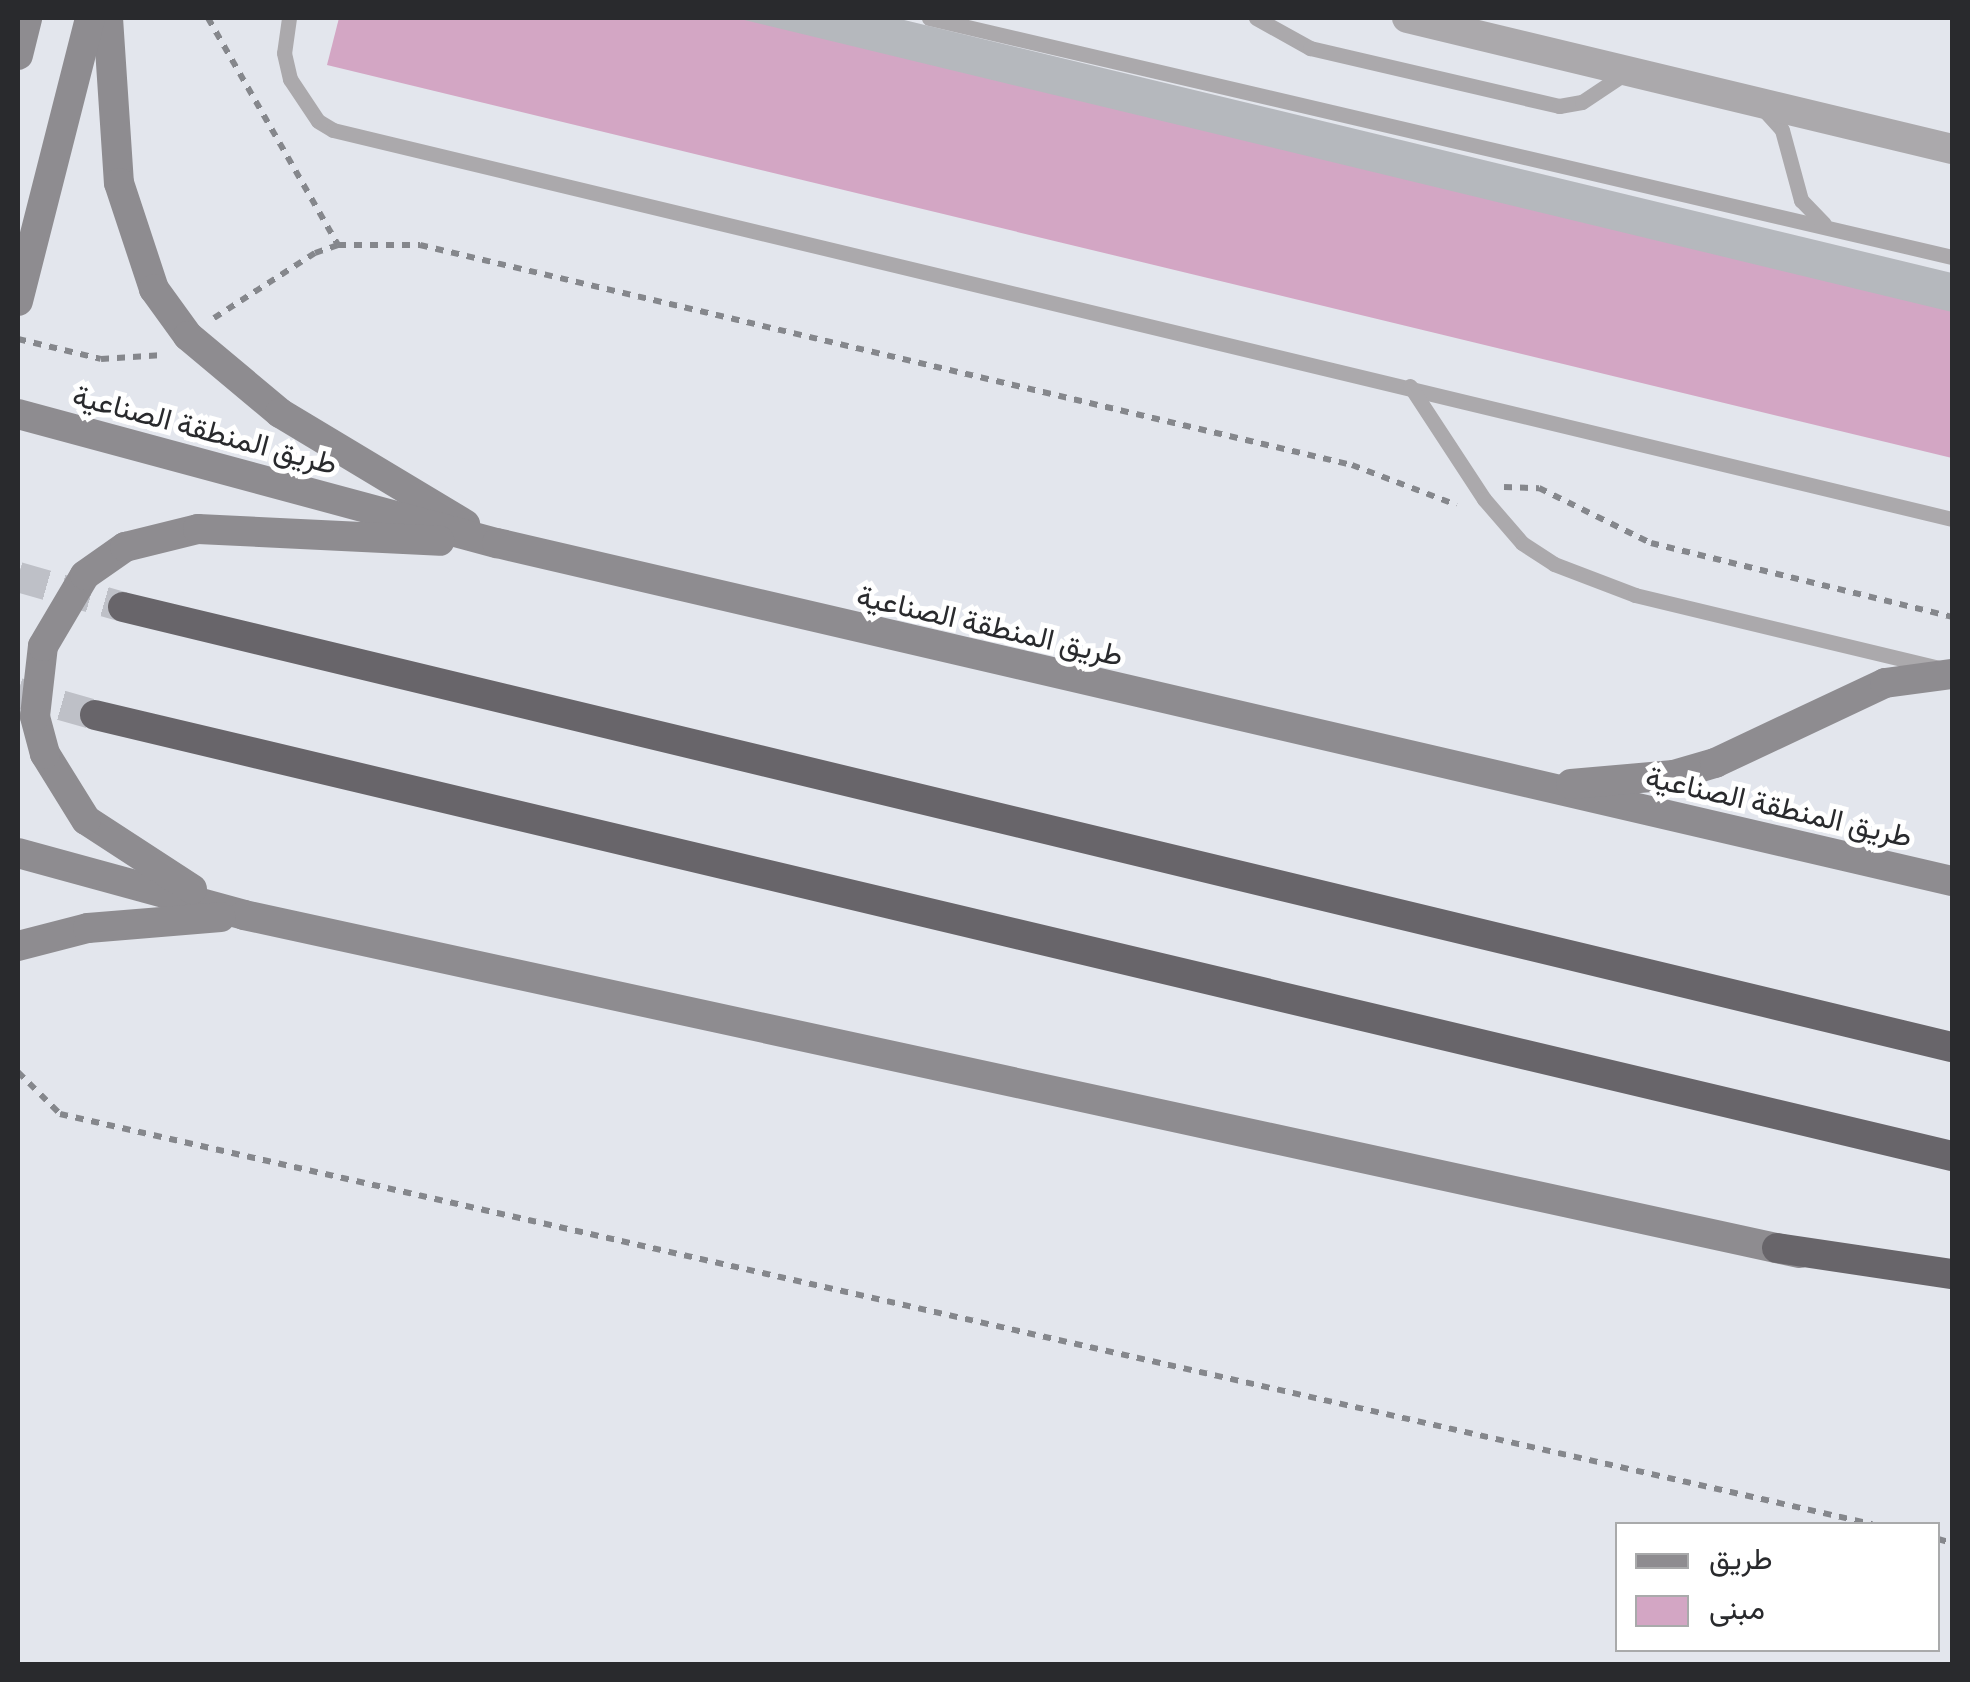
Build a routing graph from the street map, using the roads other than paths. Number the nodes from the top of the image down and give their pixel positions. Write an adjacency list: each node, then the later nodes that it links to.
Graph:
1 (27, 18): 8 (street)
2 (90, 18): 14 (street)
3 (108, 18): 18 (street)
4 (288, 18): 15 (lane)
5 (929, 18): 12 (lane)
6 (1256, 18): 9 (lane)
7 (1407, 18): 9 (street)
8 (18, 55)
9 (1627, 72): 10 (street)
10 (1759, 105): 11 (street); 12 (lane)
11 (1952, 149)
12 (1827, 226): 13 (lane)
13 (1952, 257)
14 (18, 301)
15 (1410, 386): 17 (lane); 20 (lane)
16 (18, 414): 18 (street, طريق المنطقة الصناعية)
17 (1952, 519)
18 (497, 543): 22 (street, طريق المنطقة الصناعية); 25 (street)
19 (123, 607): 27 (highway)
20 (1952, 672): 22 (street)
21 (95, 715): 30 (highway)
22 (1543, 786): 24 (street, طريق المنطقة الصناعية)
23 (18, 853): 25 (street)
24 (1952, 881)
25 (244, 915): 26 (street); 31 (street)
26 (18, 946)
27 (1746, 997): 28 (highway); 29 (highway)
28 (1952, 1032)
29 (1952, 1047)
30 (1952, 1156)
31 (1776, 1248): 32 (highway); 33 (street)
32 (1952, 1274)
33 (1952, 1290)

